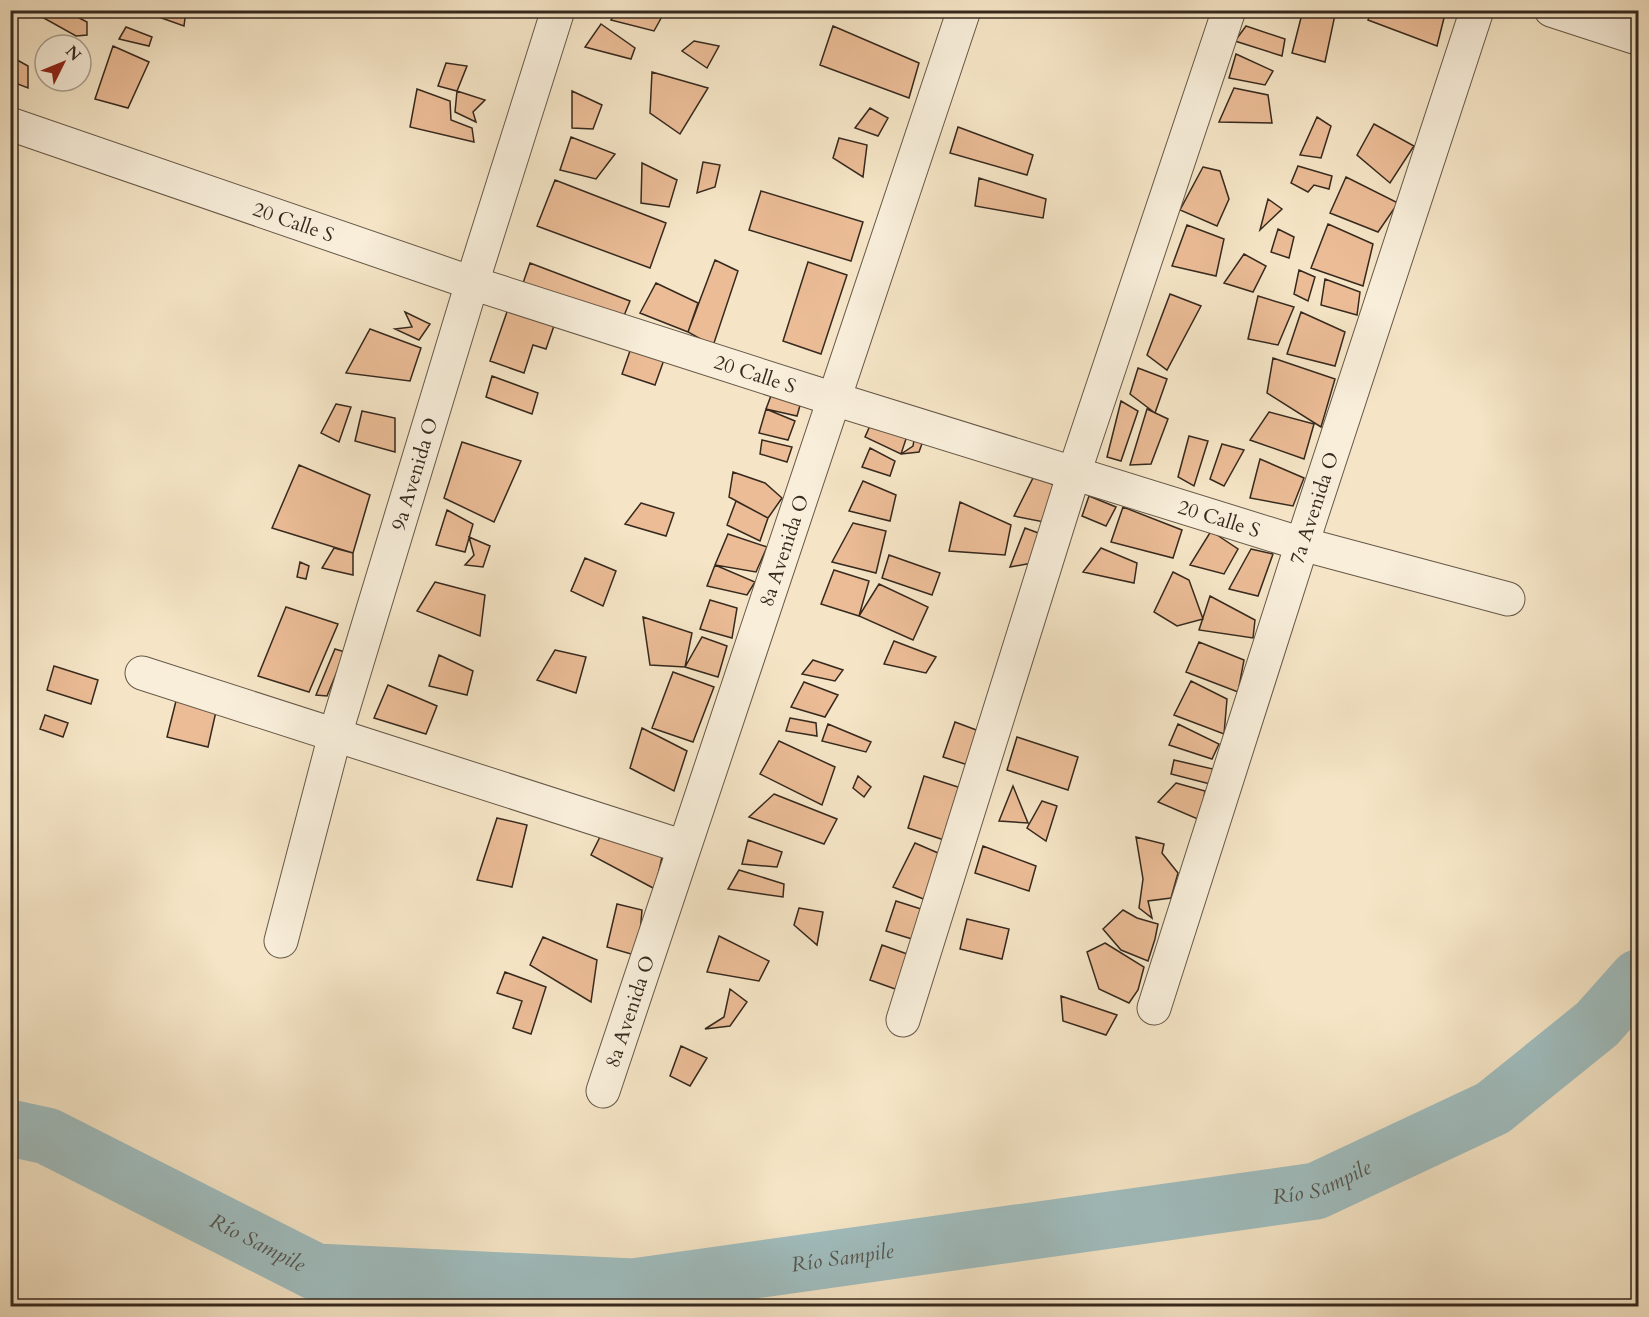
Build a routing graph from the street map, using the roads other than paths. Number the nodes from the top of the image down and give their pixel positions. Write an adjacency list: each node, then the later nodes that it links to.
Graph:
1 (558, 10): 8 (street, 9a Avenida O)
2 (964, 10): 9 (street, 8a Avenida O)
3 (1229, 10): 10 (street)
4 (1477, 10): 11 (street, 7a Avenida O)
5 (1551, 10): 6 (street)
6 (1634, 37)
7 (10, 124): 8 (street, 20 Calle S)
8 (472, 283): 9 (street, 20 Calle S); 14 (street, 9a Avenida O)
9 (834, 399): 10 (street, 20 Calle S); 15 (street, 8a Avenida O)
10 (1074, 473): 11 (street, 20 Calle S); 18 (street)
11 (1302, 544): 12 (street, 20 Calle S); 17 (street, 7a Avenida O)
12 (1508, 599)
13 (142, 673): 14 (street)
14 (335, 735): 15 (street); 16 (street, 9a Avenida O)
15 (684, 847): 19 (street, 8a Avenida O)
16 (281, 941)
17 (1154, 1008)
18 (903, 1020)
19 (603, 1091)

